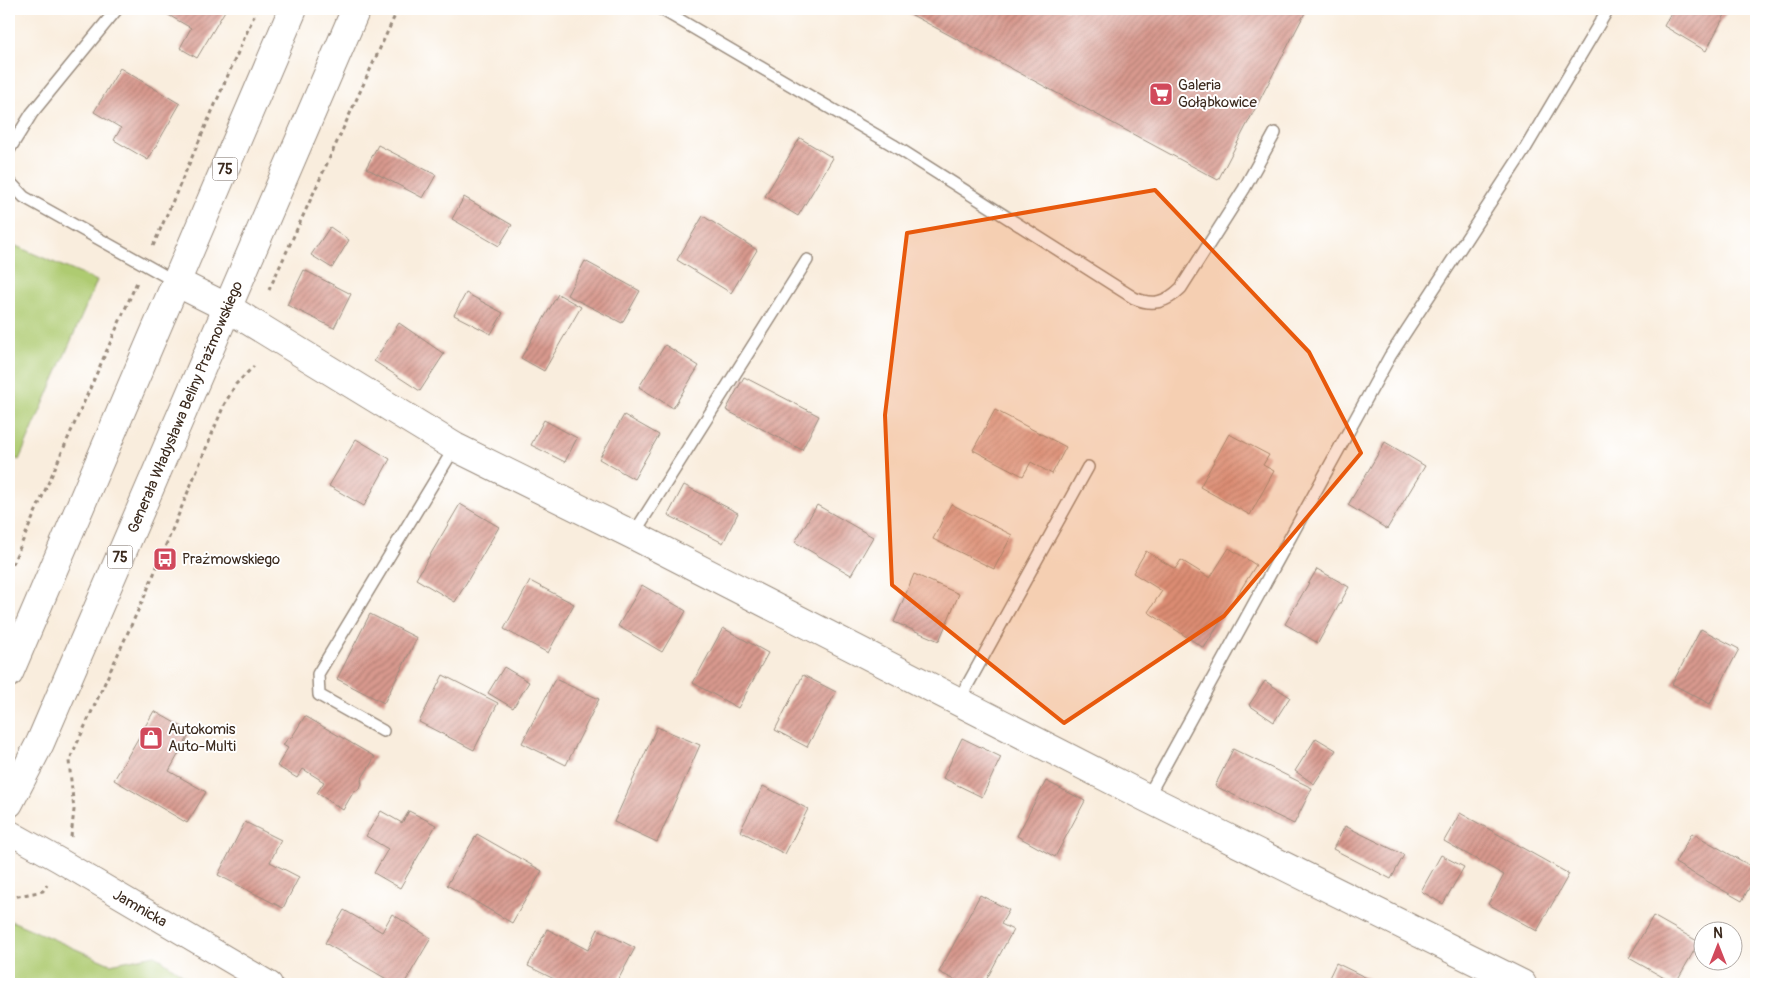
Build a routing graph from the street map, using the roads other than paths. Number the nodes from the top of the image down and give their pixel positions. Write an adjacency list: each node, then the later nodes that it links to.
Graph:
1 (117, 9): 7 (lane)
2 (293, 9): 10 (main road, 75)
3 (356, 9): 11 (main road, Generała Władysława Beliny Prażmowskiego / 75)
4 (661, 9): 6 (lane)
5 (1608, 9): 18 (lane)
6 (1275, 133)
7 (9, 150)
8 (9, 181): 10 (lane)
9 (807, 260): 14 (lane)
10 (176, 282): 11 (main road); 15 (main road, 75)
11 (228, 308): 12 (main road); 19 (main road, Generała Władysława Beliny Prażmowskiego / 75)
12 (455, 447): 14 (main road); 17 (lane)
13 (1088, 467): 16 (lane)
14 (633, 535): 16 (main road)
15 (9, 673)
16 (958, 702): 18 (main road)
17 (383, 731)
18 (1147, 798): 22 (main road)
19 (9, 804)
20 (9, 832): 21 (street, Jamnicka)
21 (270, 984)
22 (1522, 984)

